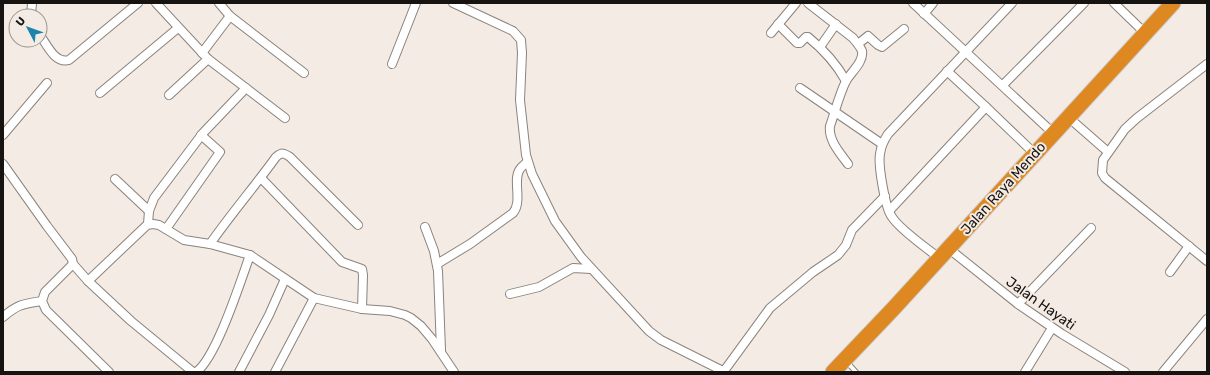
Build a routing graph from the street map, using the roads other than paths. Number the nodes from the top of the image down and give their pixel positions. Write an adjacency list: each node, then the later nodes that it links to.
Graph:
1 (138, 3): 23 (street)
2 (156, 3): 18 (street)
3 (219, 3): 15 (street)
4 (416, 3): 28 (street)
5 (453, 3): 49 (street)
6 (796, 3): 16 (street)
7 (808, 3): 17 (street)
8 (913, 3): 14 (street)
9 (933, 3): 14 (street)
10 (1012, 3): 25 (street)
11 (1084, 3): 34 (street)
12 (1114, 3): 21 (street)
13 (1170, 4): 21 (highway, Jalan Raya Mendo)
14 (924, 14): 25 (street)
15 (230, 16): 26 (street); 31 (street)
16 (778, 24): 20 (street); 24 (street)
17 (836, 24): 22 (street); 24 (street)
18 (178, 28): 26 (street); 37 (street)
19 (904, 29): 22 (street)
20 (770, 33)
21 (1145, 33): 41 (highway, Jalan Raya Mendo)
22 (858, 44): 32 (street)
23 (48, 46)
24 (820, 47): 32 (street)
25 (966, 52): 30 (street); 34 (street)
26 (202, 53): 27 (street)
27 (208, 60): 35 (street); 38 (street)
28 (392, 64)
29 (1207, 64): 47 (street)
30 (947, 71): 39 (street); 46 (street)
31 (304, 73)
32 (846, 81): 40 (street)
33 (47, 83): 45 (street)
34 (1003, 85): 43 (street)
35 (246, 88): 42 (street); 44 (street)
36 (800, 88): 40 (street)
37 (100, 93)
38 (170, 95)
39 (986, 107): 48 (street); 56 (street)
40 (835, 112): 46 (street); 51 (street)
41 (1068, 117): 43 (highway, Jalan Raya Mendo); 47 (street)
42 (286, 118)
43 (1054, 133): 48 (highway, Jalan Raya Mendo)
44 (201, 135): 55 (street); 61 (street)
45 (3, 136)
46 (882, 144): 54 (street)
47 (1108, 152): 63 (street)
48 (1034, 153): 64 (highway, Jalan Raya Mendo)
49 (527, 162): 68 (street); 69 (street)
50 (3, 164): 67 (street)
51 (848, 164)
52 (261, 178): 58 (street); 62 (street); 77 (street)
53 (115, 179): 55 (street)
54 (885, 196): 56 (street); 88 (street)
55 (149, 211): 57 (street)
56 (889, 211): 64 (street, Jalan Hayati)
57 (148, 224): 61 (street); 72 (street)
58 (358, 225)
59 (425, 227): 68 (street)
60 (1091, 228): 76 (street)
61 (166, 230): 62 (street)
62 (210, 244): 65 (street)
63 (1189, 246): 66 (street); 70 (street)
64 (944, 253): 76 (street, Jalan Hayati); 82 (highway, Jalan Raya Mendo)
65 (250, 255): 71 (street); 84 (street)
66 (1207, 260)
67 (73, 264): 72 (street); 75 (street)
68 (437, 264): 81 (street)
69 (591, 269): 73 (street); 88 (street)
70 (1170, 272)
71 (285, 280): 74 (street); 85 (street)
72 (88, 281): 84 (street)
73 (510, 294)
74 (314, 298): 77 (street); 86 (street)
75 (42, 301): 78 (street); 83 (street)
76 (1018, 304): 80 (street, Jalan Hayati)
77 (362, 309): 81 (street)
78 (3, 317)
79 (1207, 319): 93 (street)
80 (1052, 328): 91 (street); 92 (street, Jalan Hayati)
81 (441, 351): 87 (street)
82 (844, 360): 89 (highway, Jalan Raya Mendo); 90 (lane)
83 (109, 372)
84 (195, 372)
85 (239, 372)
86 (275, 372)
87 (454, 372)
88 (725, 372)
89 (833, 372)
90 (856, 372)
91 (1025, 372)
92 (1125, 372)
93 (1163, 372)

